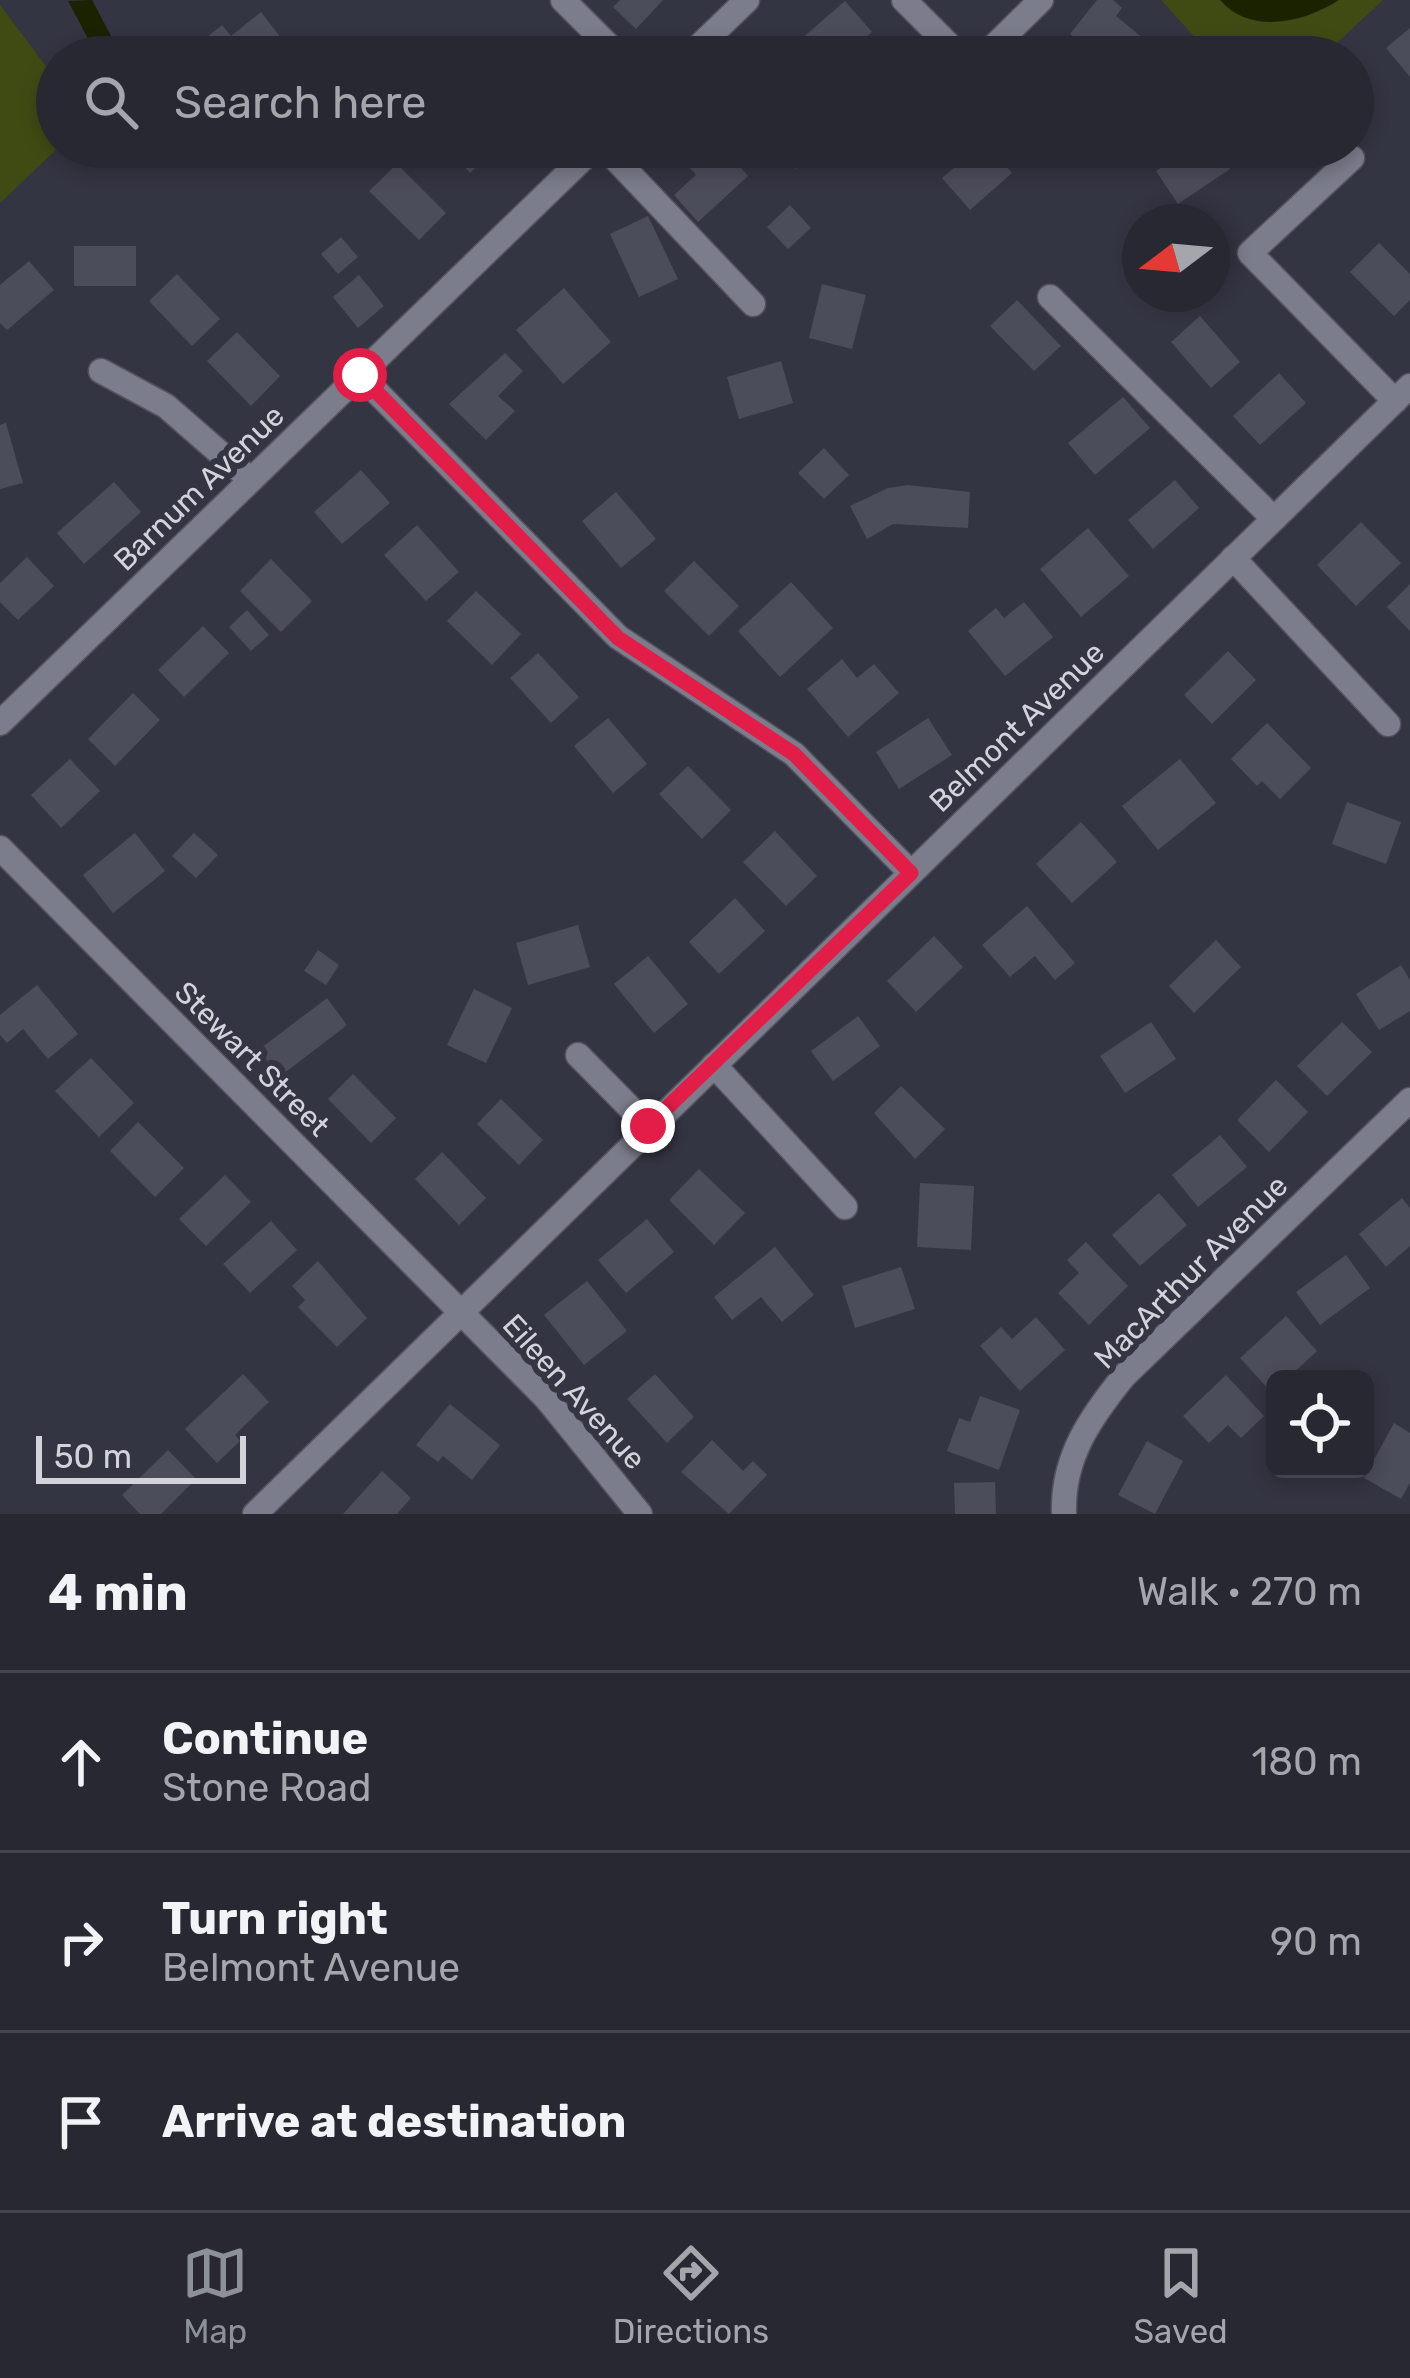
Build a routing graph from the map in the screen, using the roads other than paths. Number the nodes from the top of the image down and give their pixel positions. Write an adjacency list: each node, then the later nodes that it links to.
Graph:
1 (563, 0): 5 (street)
2 (747, 0): 6 (street)
3 (904, 0): 7 (street)
4 (1041, 0): 8 (street)
5 (599, 36)
6 (710, 36)
7 (940, 36)
8 (1004, 36)
9 (577, 168): 15 (street, Barnum Avenue)
10 (620, 168): 13 (street)
11 (1341, 168): 16 (street)
12 (1050, 297): 18 (street)
13 (753, 304)
14 (101, 371): 17 (street)
15 (360, 375): 17 (street, Barnum Avenue); 23 (street)
16 (1402, 394): 18 (street, Belmont Avenue)
17 (251, 480): 20 (street, Barnum Avenue)
18 (1274, 519): 19 (street, Belmont Avenue)
19 (1233, 558): 21 (street); 23 (street, Belmont Avenue)
20 (0, 723)
21 (1388, 724)
22 (0, 848): 29 (street, Stewart Street)
23 (911, 873): 25 (street, Belmont Avenue)
24 (578, 1055): 27 (street)
25 (714, 1064): 27 (street, Belmont Avenue); 28 (street)
26 (1410, 1100): 32 (street, MacArthur Avenue)
27 (648, 1126): 29 (street, Belmont Avenue)
28 (845, 1207)
29 (461, 1313): 30 (street, Belmont Avenue); 31 (street, Eileen Avenue)
30 (255, 1514)
31 (640, 1514)
32 (1064, 1514)

